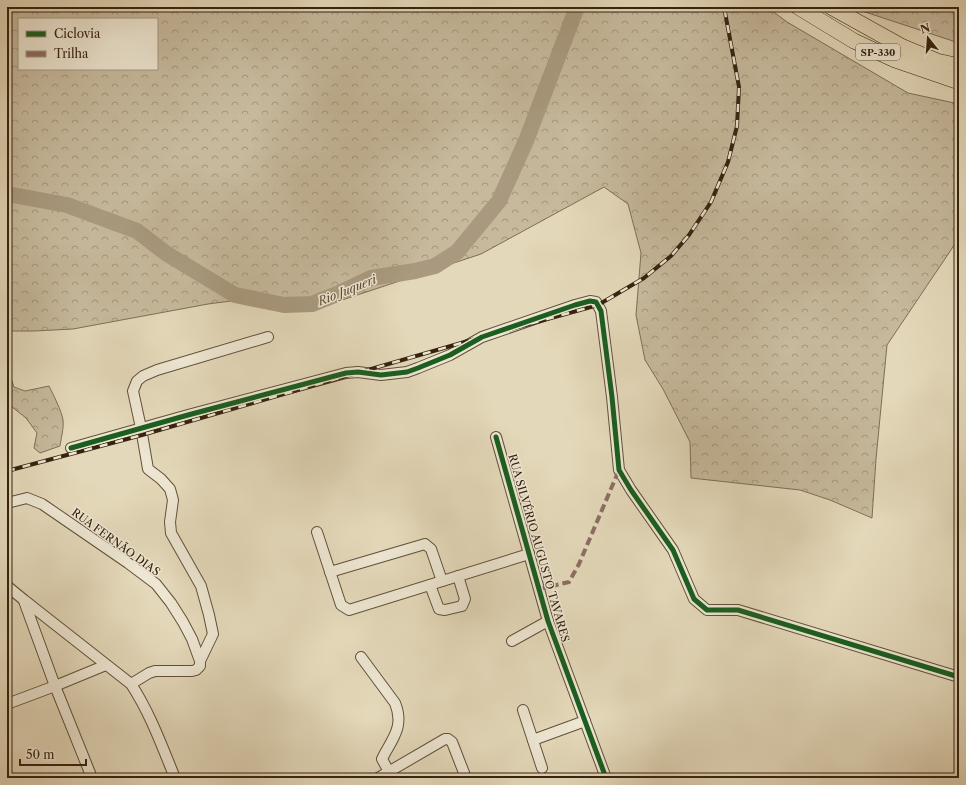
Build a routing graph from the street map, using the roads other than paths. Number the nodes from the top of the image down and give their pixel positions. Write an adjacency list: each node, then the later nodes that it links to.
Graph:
1 (798, 7): 4 (highway, SP-330)
2 (831, 7): 3 (highway, SP-330)
3 (959, 66)
4 (959, 82)
5 (268, 338): 6 (street)
6 (141, 428): 8 (street); 21 (street); 23 (street)
7 (496, 437): 11 (street, RUA SILVÉRIO AUGUSTO TAVARES)
8 (72, 448)
9 (7, 503): 21 (street, RUA FERNÃO DIAS)
10 (317, 532): 12 (street)
11 (529, 554): 13 (street); 18 (street, RUA SILVÉRIO AUGUSTO TAVARES)
12 (330, 572): 14 (street); 15 (street)
13 (458, 576): 14 (street); 15 (street)
14 (442, 581): 15 (street)
15 (430, 585)
16 (7, 586): 17 (street)
17 (24, 600): 22 (street); 25 (street)
18 (548, 621): 19 (street); 28 (street, RUA SILVÉRIO AUGUSTO TAVARES)
19 (512, 641)
20 (361, 657): 31 (street)
21 (200, 661): 24 (street)
22 (106, 665): 24 (street); 25 (street)
23 (959, 677)
24 (131, 684): 33 (street)
25 (55, 686): 26 (street); 32 (street)
26 (7, 704)
27 (523, 710): 29 (street)
28 (585, 722): 29 (street); 35 (street, RUA SILVÉRIO AUGUSTO TAVARES)
29 (533, 740): 30 (street)
30 (542, 768)
31 (382, 776): 34 (street)
32 (92, 778)
33 (175, 778)
34 (466, 778)
35 (606, 778)

